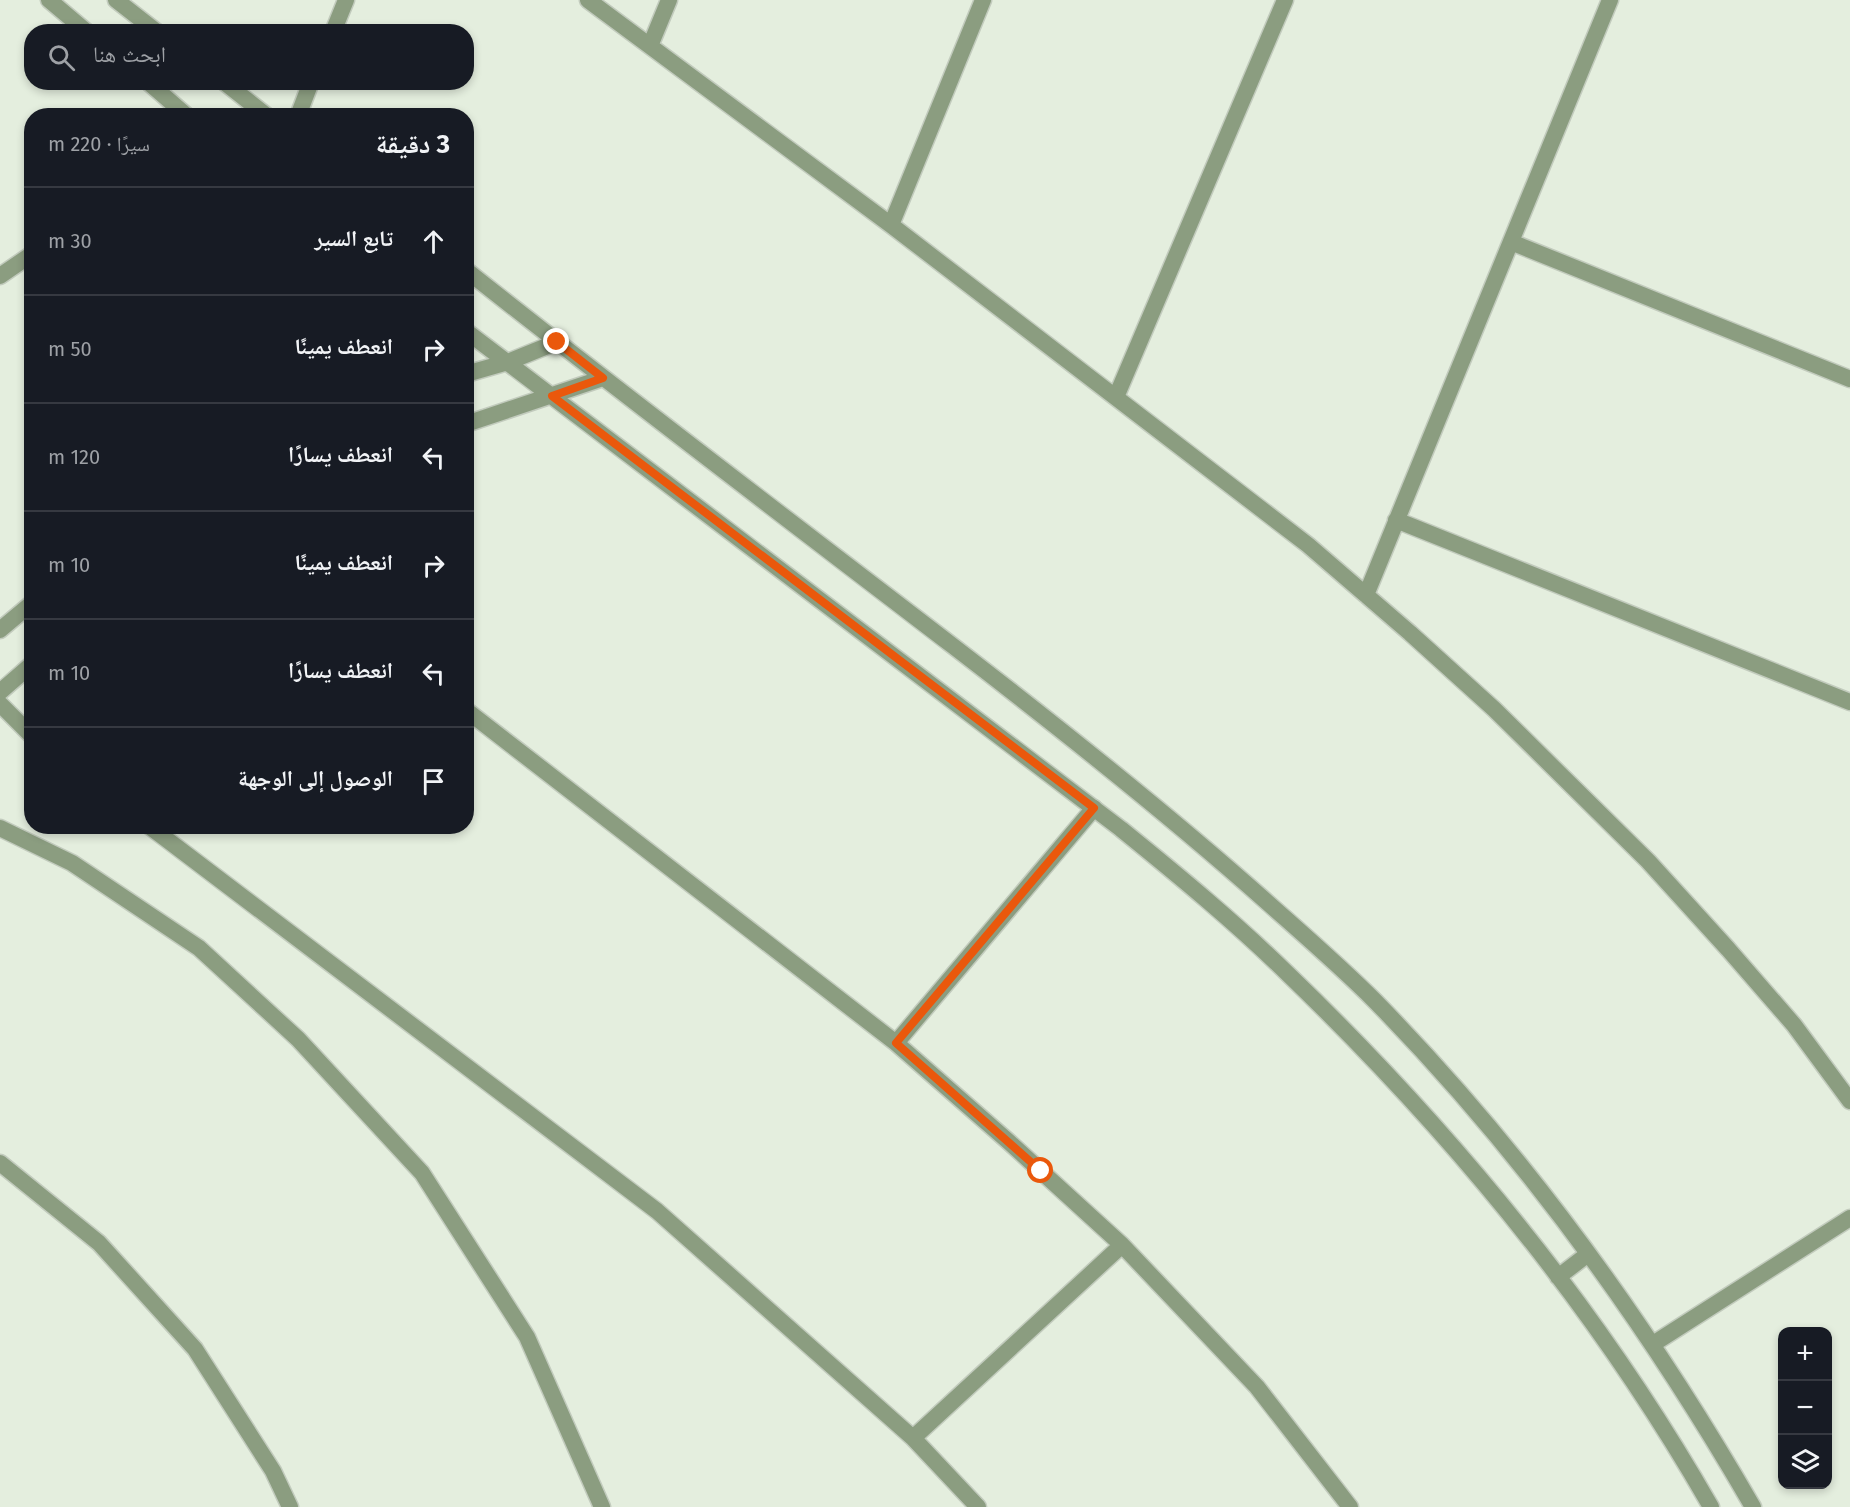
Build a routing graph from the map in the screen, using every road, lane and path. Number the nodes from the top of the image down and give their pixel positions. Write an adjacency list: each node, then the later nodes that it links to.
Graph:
1 (49, 0): 9 (street)
2 (117, 0): 10 (street)
3 (346, 0): 11 (street)
4 (588, 0): 12 (street)
5 (669, 0): 12 (street)
6 (983, 0): 19 (street)
7 (1286, 0): 31 (street)
8 (1610, 0): 20 (street)
9 (78, 24)
10 (147, 24)
11 (336, 24)
12 (650, 46): 19 (street)
13 (157, 90): 16 (street)
14 (234, 90): 17 (street)
15 (308, 90): 18 (street)
16 (178, 108)
17 (257, 108)
18 (301, 108)
19 (891, 225): 31 (street)
20 (1511, 242): 29 (street); 33 (street)
21 (24, 260): 22 (street)
22 (0, 276)
23 (474, 276): 25 (street)
24 (474, 337): 26 (street)
25 (557, 342): 26 (street); 28 (street)
26 (507, 362): 27 (street); 30 (street)
27 (474, 372)
28 (603, 378): 30 (street); 51 (street)
29 (1850, 379)
30 (552, 396): 32 (street); 43 (street)
31 (1116, 398): 34 (street)
32 (474, 421)
33 (1396, 520): 34 (street); 39 (street)
34 (1366, 595): 47 (street)
35 (24, 610): 36 (street)
36 (0, 630)
37 (24, 671): 38 (street)
38 (0, 692)
39 (1850, 702)
40 (0, 704): 42 (street)
41 (474, 716): 46 (street)
42 (24, 728)
43 (1094, 808): 46 (street); 52 (street)
44 (0, 828): 56 (street)
45 (160, 834): 54 (street)
46 (896, 1043): 50 (street)
47 (1850, 1101)
48 (0, 1163): 55 (street)
49 (1850, 1218): 53 (street)
50 (1122, 1245): 54 (street); 58 (street)
51 (1588, 1254): 52 (street); 53 (street)
52 (1558, 1277): 59 (street)
53 (1653, 1344): 60 (street)
54 (913, 1438): 57 (street)
55 (290, 1507)
56 (602, 1507)
57 (978, 1507)
58 (1350, 1507)
59 (1711, 1507)
60 (1753, 1507)

